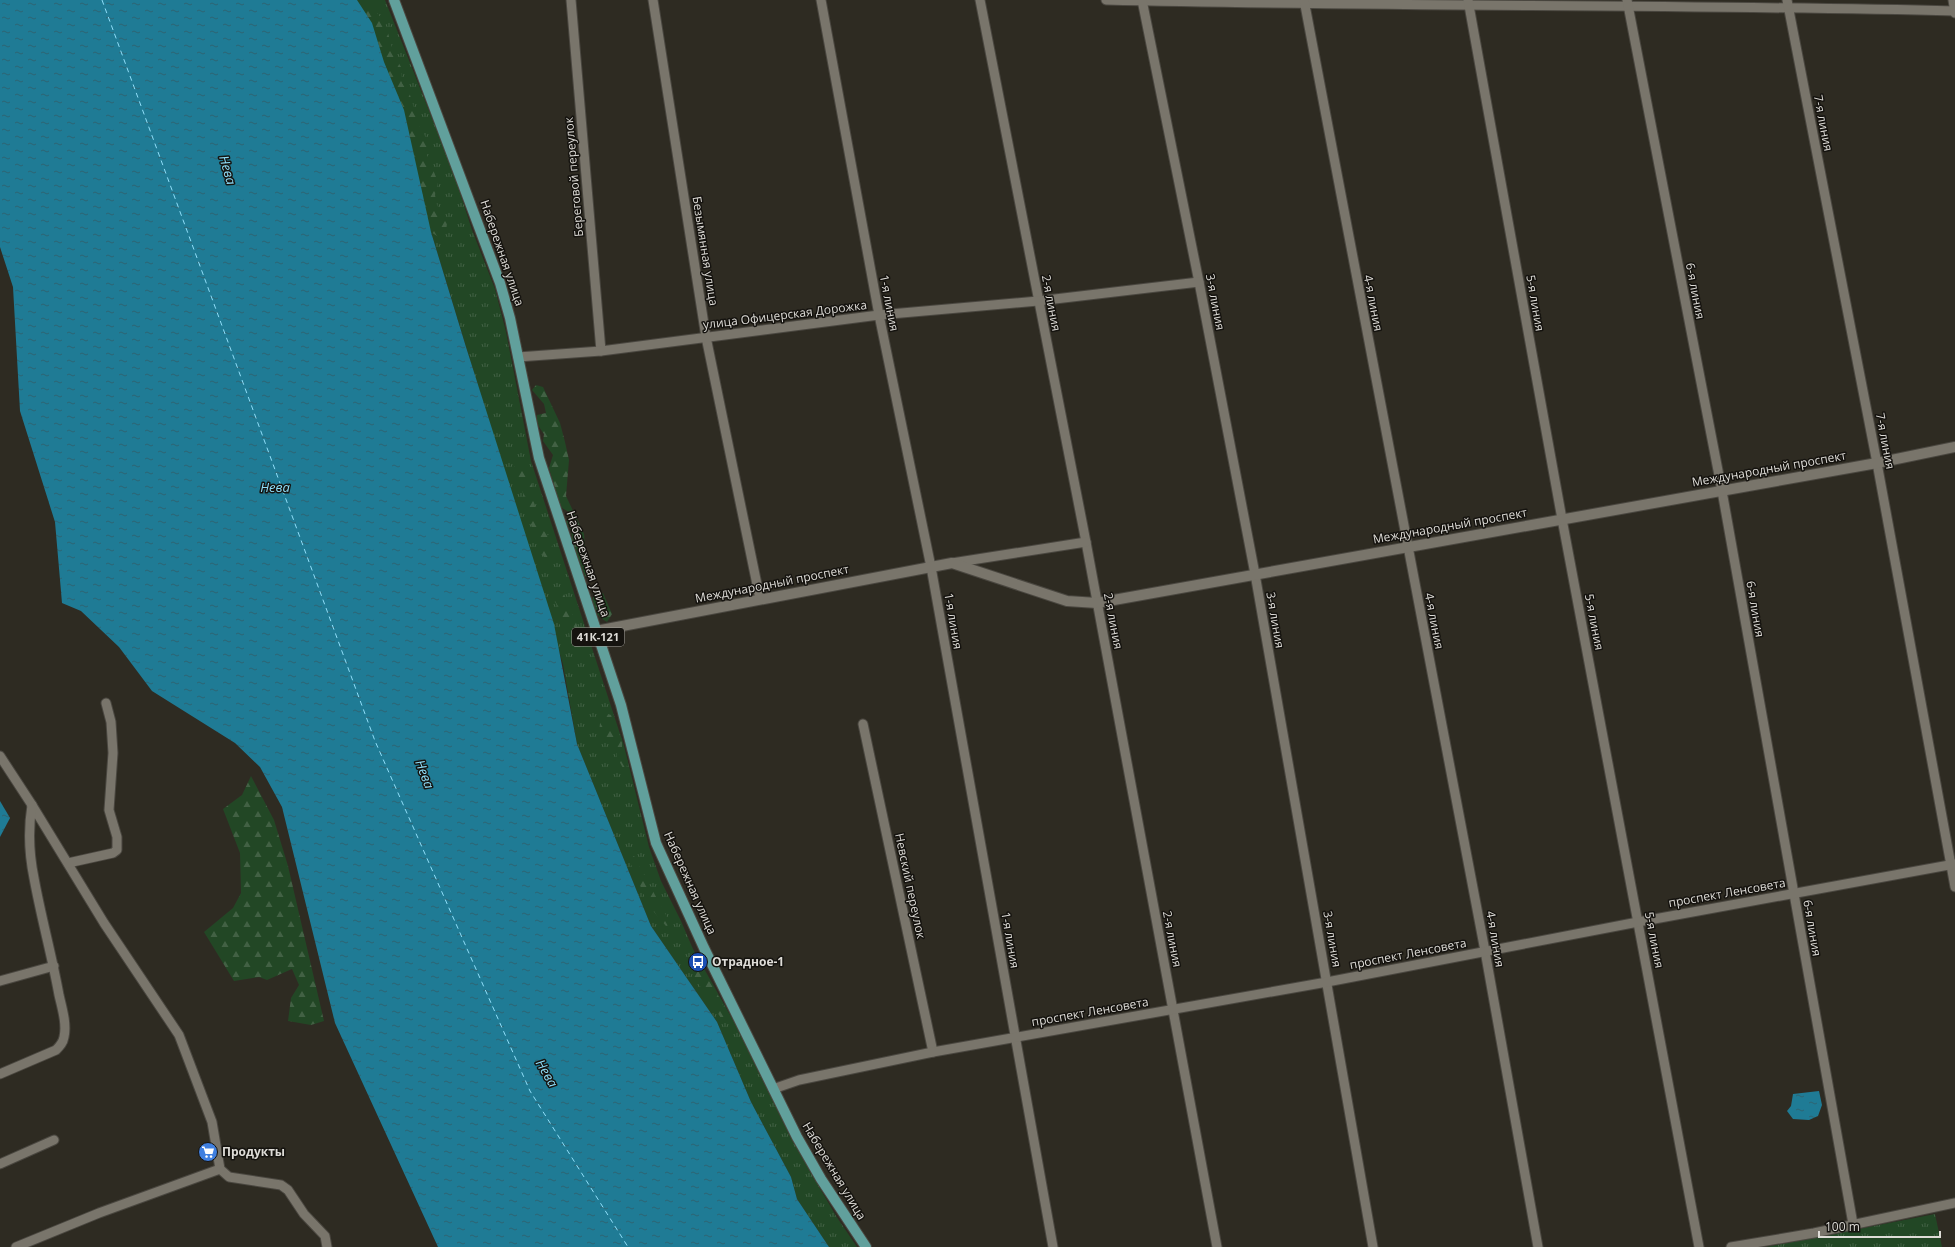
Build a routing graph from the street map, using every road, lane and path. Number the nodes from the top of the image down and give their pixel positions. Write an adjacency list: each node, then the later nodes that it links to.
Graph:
1 (394, 0): 19 (main road, Набережная улица / 41К-121)
2 (571, 0): 18 (street, Береговой переулок)
3 (653, 0): 17 (street, Безымянная улица)
4 (821, 0): 16 (street, 1-я линия)
5 (980, 0): 15 (street, 2-я линия)
6 (1106, 0): 7 (street)
7 (1142, 0): 9 (street); 14 (street, 3-я линия)
8 (1953, 0): 13 (street)
9 (1304, 2): 10 (street); 25 (street, 4-я линия)
10 (1468, 3): 11 (street); 23 (street, 5-я линия)
11 (1627, 3): 12 (street); 22 (street, 6-я линия)
12 (1787, 3): 13 (street); 21 (street, 7-я линия)
13 (1955, 12)
14 (1199, 282): 15 (street, улица Офицерская Дорожка); 28 (street, 3-я линия)
15 (1038, 300): 16 (street, улица Офицерская Дорожка); 24 (street, 2-я линия)
16 (879, 316): 17 (street, улица Офицерская Дорожка); 27 (street, 1-я линия)
17 (706, 337): 18 (street, улица Офицерская Дорожка); 29 (street, Безымянная улица)
18 (601, 351): 19 (street, улица Офицерская Дорожка)
19 (518, 357): 31 (main road, Набережная улица / 41К-121)
20 (1955, 446): 21 (street, Международный проспект)
21 (1877, 463): 22 (street, Международный проспект); 37 (street, 7-я линия)
22 (1722, 491): 23 (street, Международный проспект); 39 (street, 6-я линия)
23 (1562, 519): 25 (street, Международный проспект); 40 (street, 5-я линия)
24 (1086, 542): 26 (street, Международный проспект); 30 (street, 2-я линия)
25 (1408, 547): 28 (street, Международный проспект); 41 (street, 4-я линия)
26 (952, 563): 27 (street, Международный проспект); 30 (street, Международный проспект)
27 (931, 567): 29 (street, Международный проспект); 46 (street, 1-я линия)
28 (1255, 574): 30 (street, Международный проспект); 44 (street, 3-я линия)
29 (760, 599): 31 (street, Международный проспект)
30 (1097, 603): 45 (street, 2-я линия)
31 (596, 631): 49 (main road, Набережная улица / 41К-121)
32 (106, 703): 36 (street)
33 (863, 724): 47 (street, Невский переулок)
34 (0, 756): 35 (street)
35 (32, 805): 36 (street); 42 (street)
36 (68, 863): 52 (street)
37 (1953, 864): 38 (street, 7-я линия); 39 (street, проспект Ленсовета)
38 (1955, 887)
39 (1793, 894): 40 (street, проспект Ленсовета); 54 (street, 6-я линия)
40 (1638, 922): 41 (street, проспект Ленсовета); 62 (street, 5-я линия)
41 (1485, 951): 44 (street, проспект Ленсовета); 61 (street, 4-я линия)
42 (54, 966): 43 (street); 48 (street)
43 (0, 981)
44 (1327, 982): 45 (street, проспект Ленсовета); 60 (street, 3-я линия)
45 (1173, 1009): 46 (street, проспект Ленсовета); 59 (street, 2-я линия)
46 (1015, 1037): 47 (street, проспект Ленсовета); 58 (street, 1-я линия)
47 (933, 1052): 49 (street, проспект Ленсовета)
48 (0, 1074)
49 (773, 1088): 57 (main road, Набережная улица / 41К-121)
50 (54, 1140): 51 (street)
51 (0, 1164)
52 (220, 1169): 55 (street); 56 (street)
53 (1955, 1203): 54 (street)
54 (1853, 1224): 63 (street)
55 (16, 1247)
56 (326, 1247)
57 (866, 1247)
58 (1053, 1247)
59 (1217, 1247)
60 (1374, 1247)
61 (1538, 1247)
62 (1699, 1247)
63 (1731, 1247)

